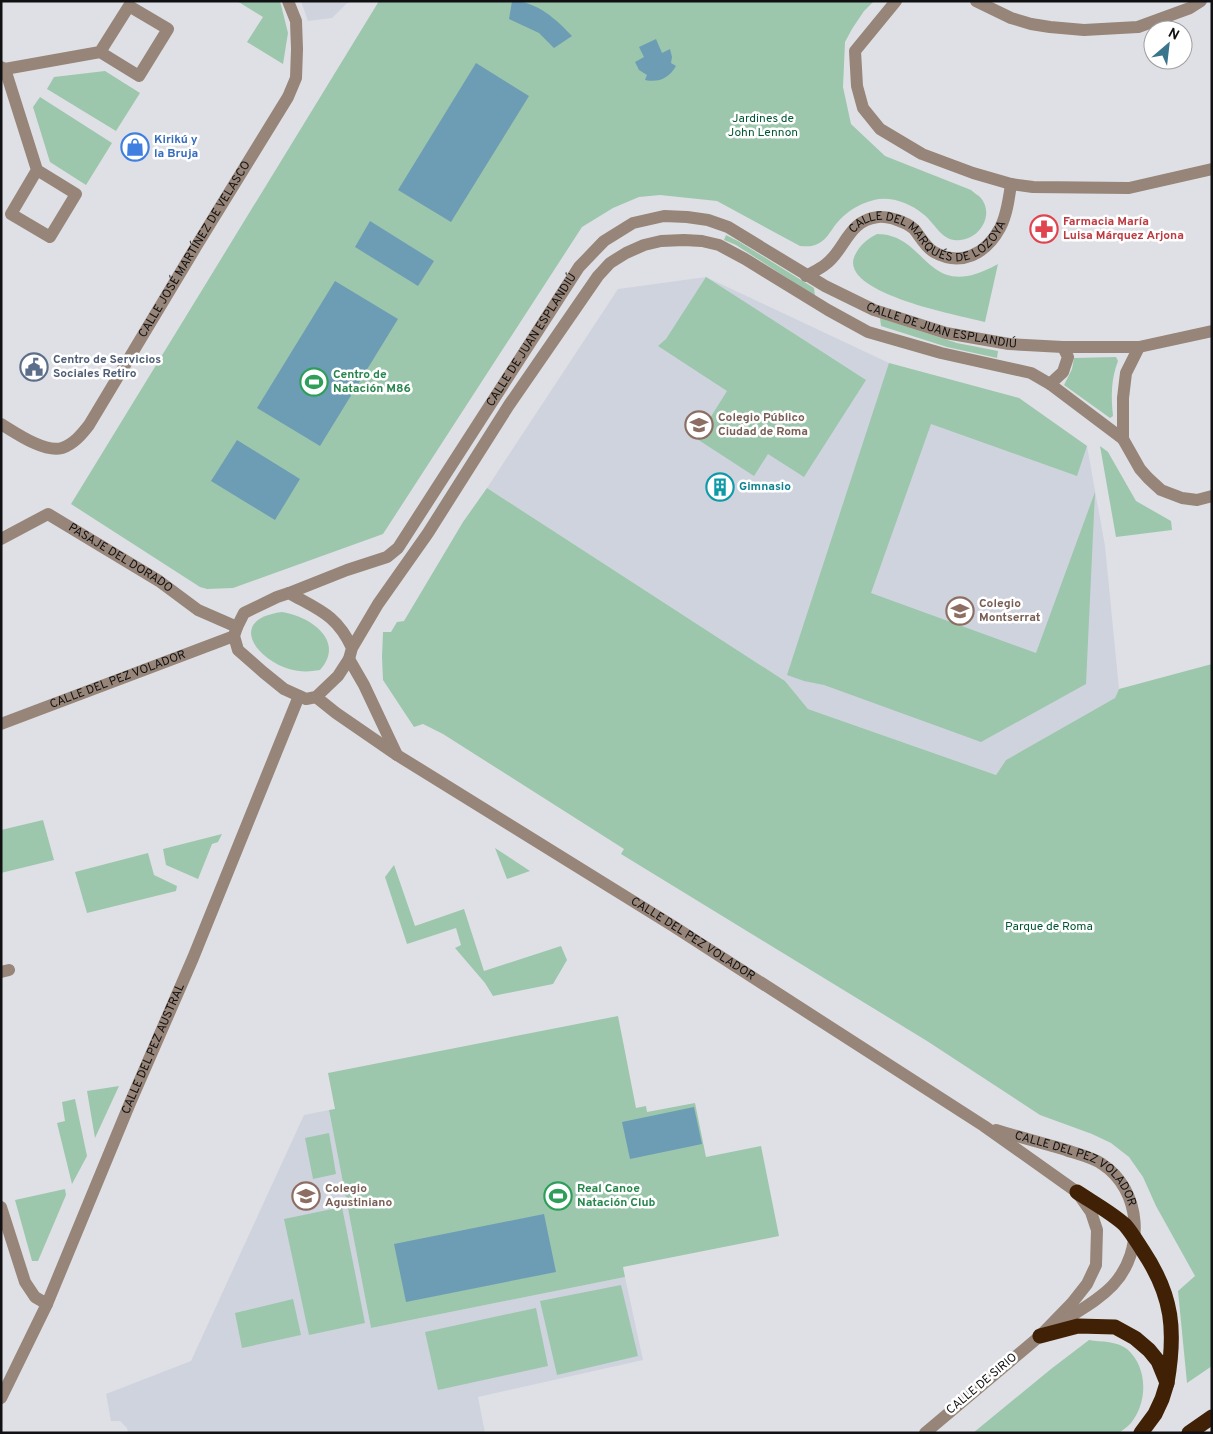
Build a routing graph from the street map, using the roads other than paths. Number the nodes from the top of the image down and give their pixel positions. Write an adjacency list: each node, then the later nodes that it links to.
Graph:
1 (288, 1): 18 (street, CALLE JOSÉ MARTÍNEZ DE VELASCO)
2 (896, 1): 9 (street)
3 (976, 1): 4 (street)
4 (1201, 1)
5 (100, 52): 5 (street); 6 (street)
6 (3, 68): 8 (street)
7 (1212, 169): 9 (street)
8 (37, 170): 8 (street)
9 (1011, 184): 10 (street, CALLE DEL MARQUÉS DE LOZOYA)
10 (827, 264): 11 (street, CALLE DEL MARQUÉS DE LOZOYA); 12 (street)
11 (806, 276): 12 (street, CALLE DE JUAN ESPLANDIÚ); 22 (street, CALLE DE JUAN ESPLANDIÚ)
12 (824, 286): 13 (street); 15 (street, CALLE DE JUAN ESPLANDIÚ)
13 (828, 310): 17 (street, CALLE DE JUAN ESPLANDIÚ); 24 (street, CALLE DE JUAN ESPLANDIÚ)
14 (1212, 331): 16 (street, CALLE DE JUAN ESPLANDIÚ)
15 (1063, 347): 16 (street, CALLE DE JUAN ESPLANDIÚ); 17 (street)
16 (1139, 347): 19 (street, CALLE DE JUAN ESPLANDIÚ)
17 (1050, 384): 19 (street, CALLE DE JUAN ESPLANDIÚ)
18 (1, 424)
19 (1123, 439): 20 (street, CALLE DE JUAN ESPLANDIÚ)
20 (1212, 496)
21 (1, 540): 23 (street, PASAJE DEL DORADO)
22 (289, 593): 23 (street); 24 (street)
23 (235, 632): 25 (street); 27 (street, CALLE DEL PEZ VOLADOR)
24 (351, 653): 26 (street); 28 (street)
25 (299, 696): 26 (street); 33 (street, CALLE DEL PEZ AUSTRAL)
26 (316, 697): 28 (street, CALLE DEL PEZ VOLADOR)
27 (1, 724)
28 (397, 755): 29 (street, CALLE DEL PEZ VOLADOR)
29 (984, 1126): 30 (street, CALLE DEL PEZ VOLADOR); 32 (street, CALLE DEL PEZ VOLADOR)
30 (1078, 1192): 32 (highway); 34 (street, CALLE DE SIRIO)
31 (1, 1207): 33 (street)
32 (1135, 1239): 34 (street, CALLE DE SIRIO); 35 (highway)
33 (47, 1304): 36 (street, CALLE DEL PEZ AUSTRAL)
34 (1040, 1336): 35 (highway); 38 (street, CALLE DE SIRIO)
35 (1167, 1384): 39 (highway)
36 (1, 1398)
37 (1212, 1417): 40 (highway)
38 (925, 1433)
39 (1141, 1433)
40 (1189, 1433)

